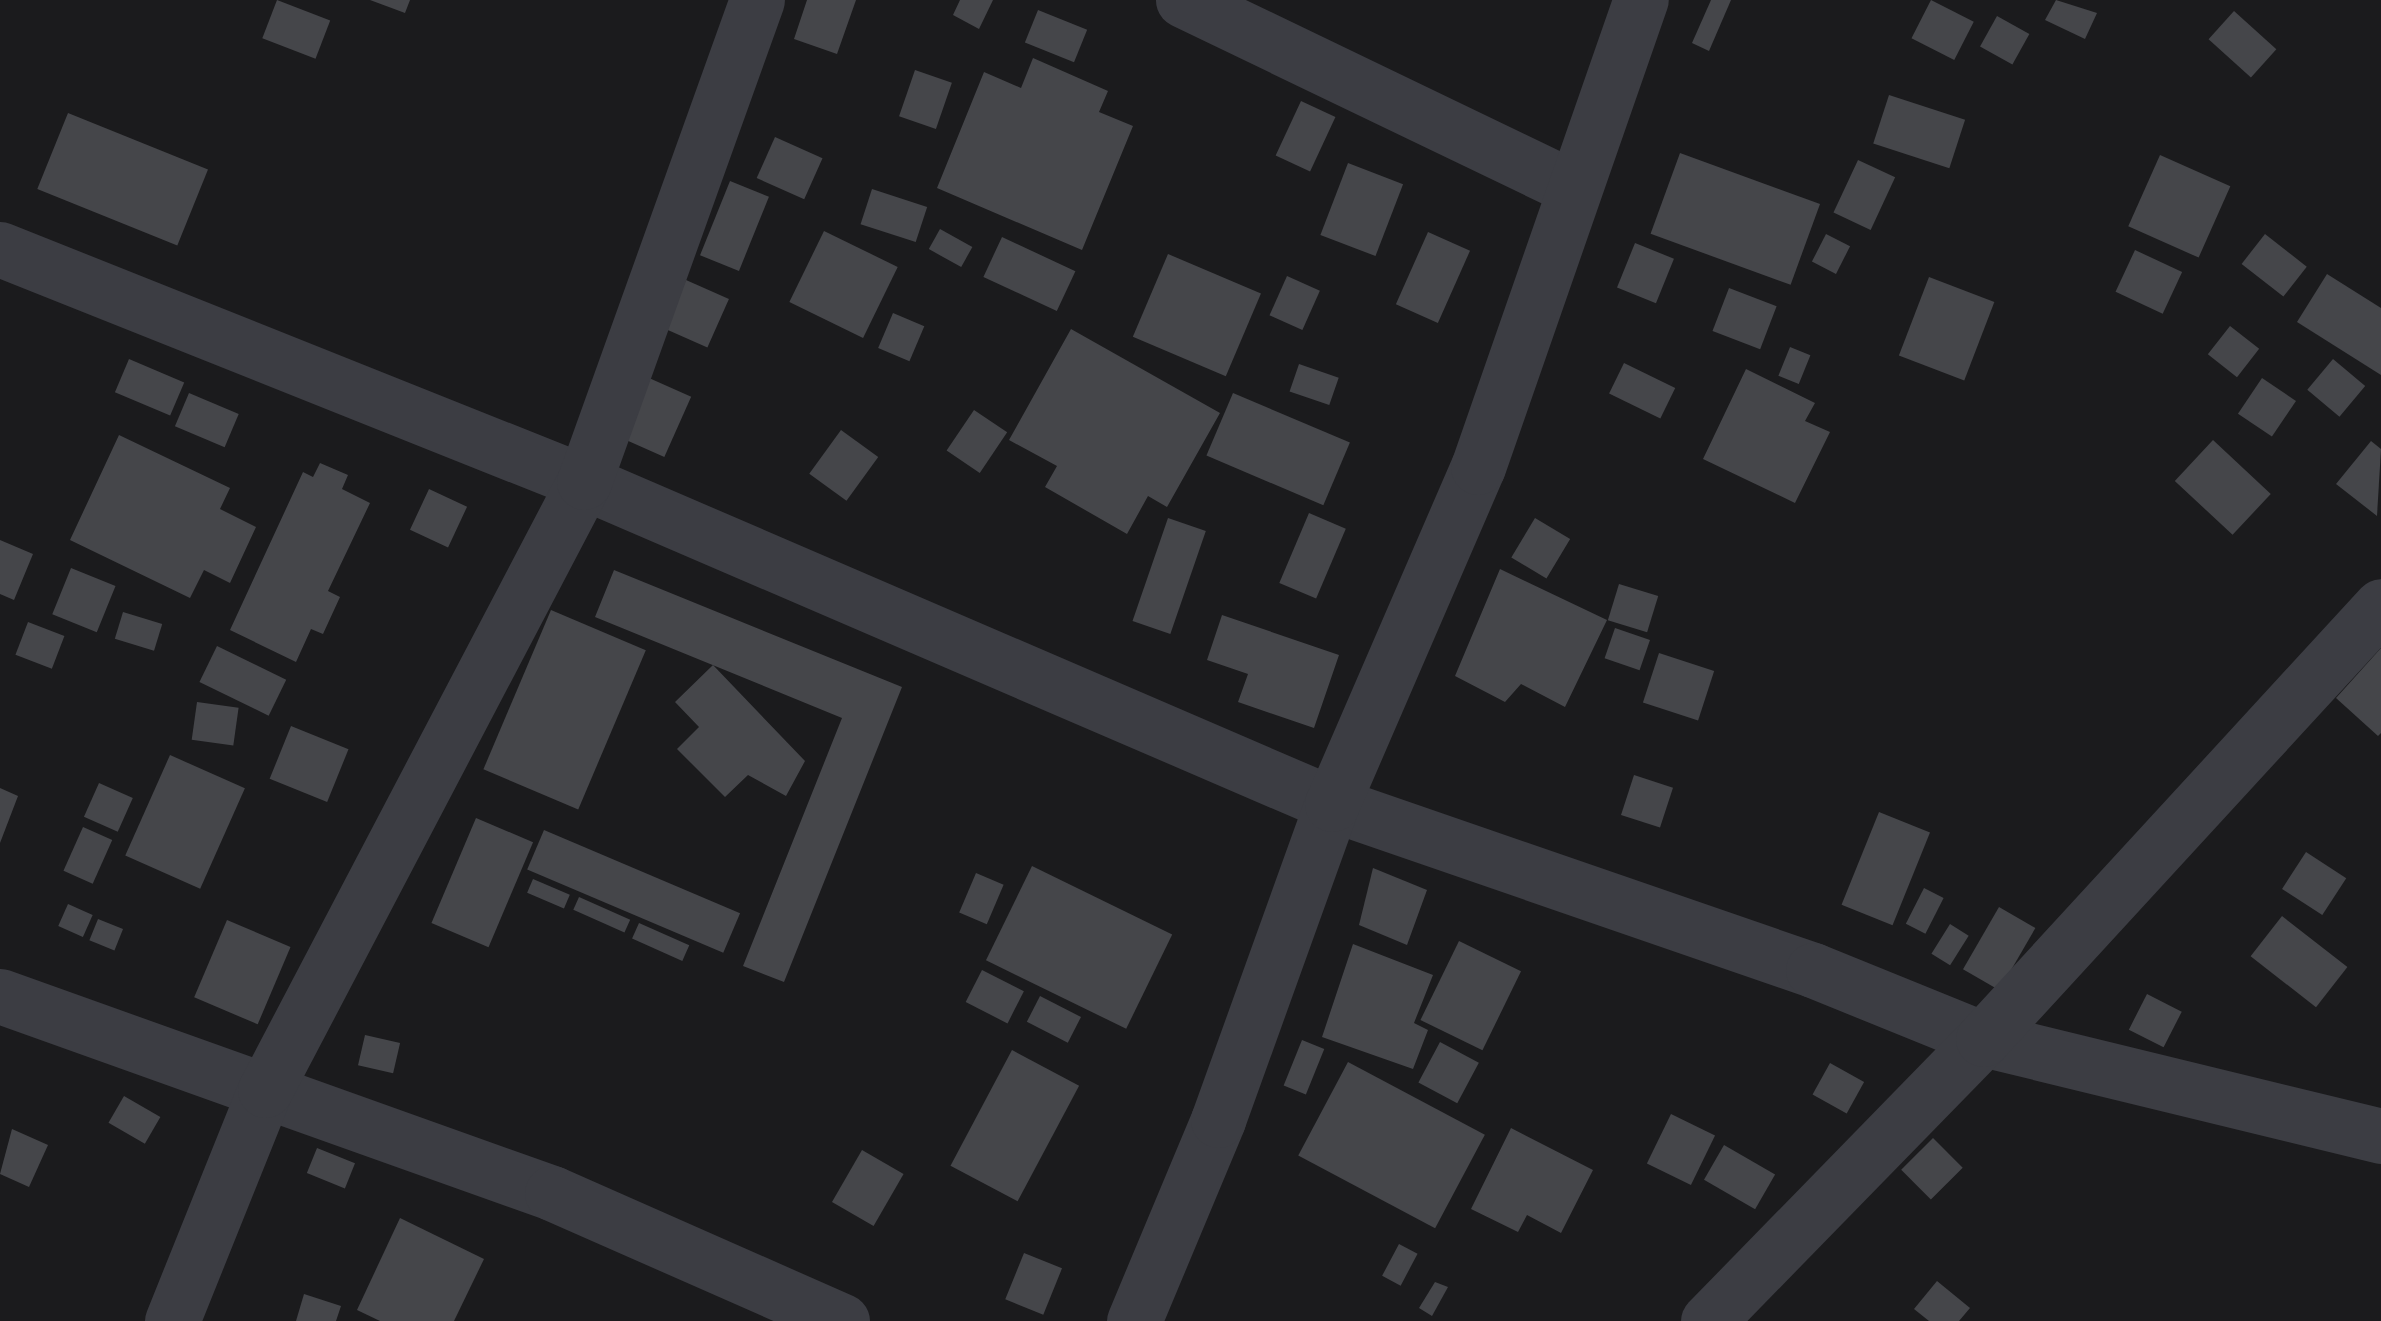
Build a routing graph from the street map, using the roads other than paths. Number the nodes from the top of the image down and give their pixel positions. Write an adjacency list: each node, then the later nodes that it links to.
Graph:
1 (756, 0): 6 (street)
2 (1182, 0): 4 (street)
3 (1641, 0): 4 (street)
4 (1572, 187): 8 (street)
5 (0, 249): 6 (street)
6 (584, 482): 8 (street); 11 (street)
7 (2381, 606): 10 (street)
8 (1332, 804): 10 (street); 15 (street)
9 (0, 996): 11 (street)
10 (1983, 1039): 12 (street); 16 (street)
11 (265, 1090): 13 (street); 14 (street)
12 (2381, 1136)
13 (172, 1321)
14 (842, 1321)
15 (1134, 1321)
16 (1708, 1321)

